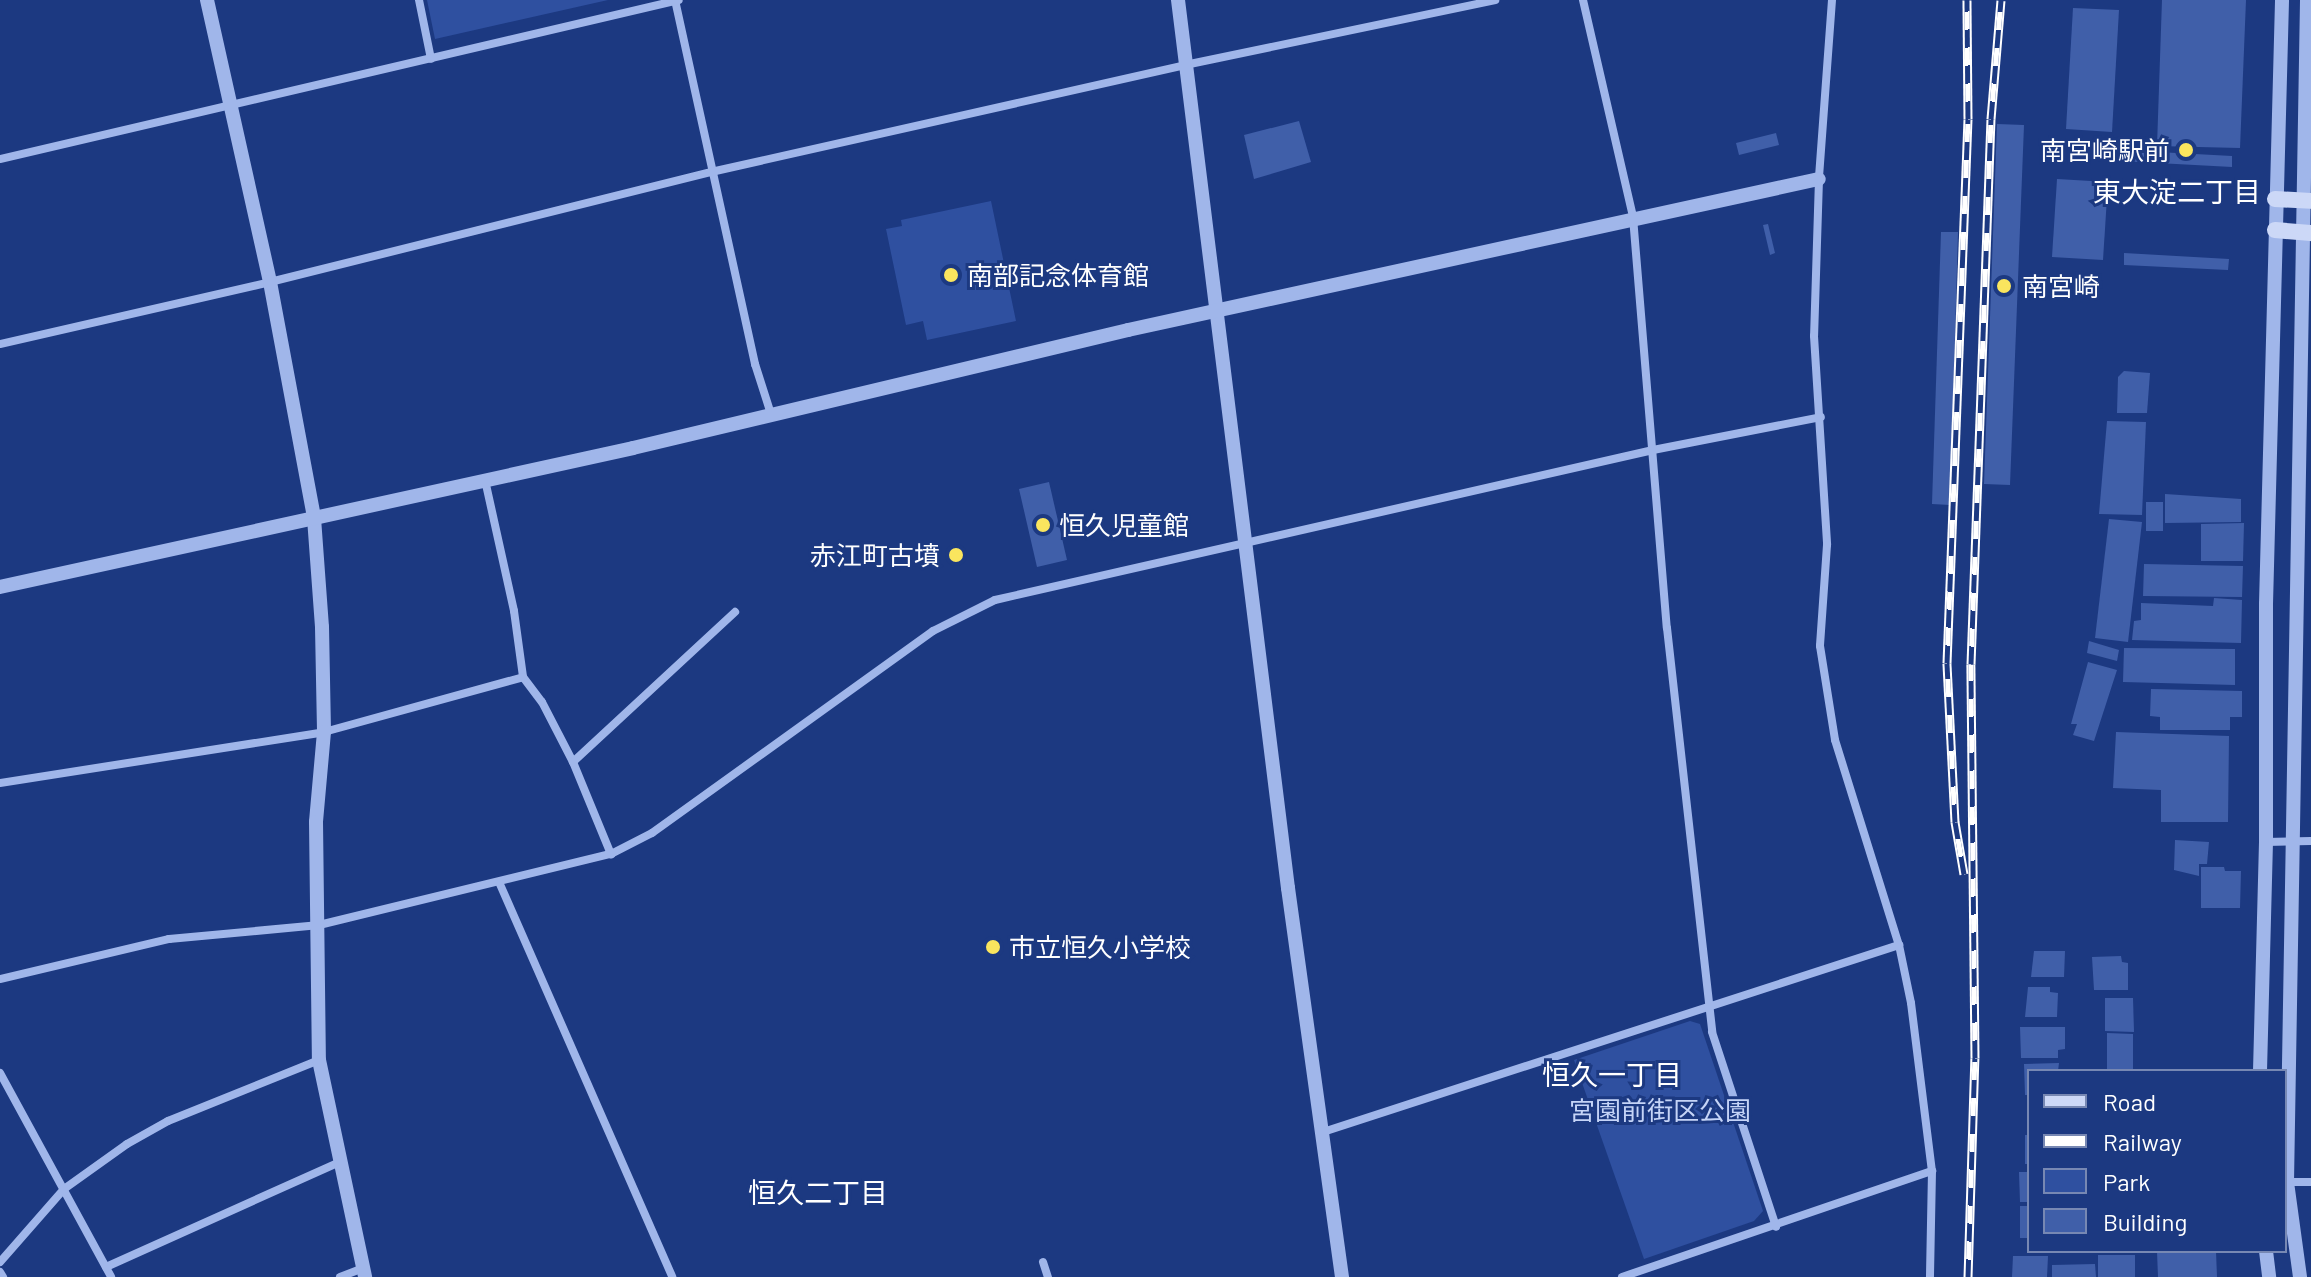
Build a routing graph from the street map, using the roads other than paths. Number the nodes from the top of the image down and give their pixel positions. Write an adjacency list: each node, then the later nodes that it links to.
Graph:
1 (207, 0): 12 (street)
2 (419, 0): 10 (street)
3 (677, 0): 10 (street); 14 (street)
4 (1178, 0): 11 (street)
5 (1495, 0): 11 (street)
6 (1583, 0): 18 (street)
7 (1832, 0): 15 (street)
8 (2282, 0): 16 (street)
9 (2307, 0): 17 (street)
10 (431, 59): 12 (street)
11 (1185, 65): 14 (street); 22 (street)
12 (231, 107): 13 (street); 21 (street)
13 (0, 159)
14 (711, 172): 21 (street); 24 (street)
15 (1819, 179): 18 (street); 25 (street)
16 (2275, 199): 17 (main road); 19 (street)
17 (2307, 200): 20 (street)
18 (1633, 217): 22 (street); 26 (street)
19 (2275, 230): 20 (main road); 37 (street)
20 (2307, 232): 38 (street)
21 (270, 282): 23 (street); 28 (street)
22 (1215, 312): 24 (street); 29 (street)
23 (0, 344)
24 (771, 414): 27 (street)
25 (1821, 417): 26 (street); 42 (street)
26 (1653, 450): 29 (street); 44 (street)
27 (485, 480): 28 (street); 32 (street)
28 (314, 518): 30 (street); 33 (street)
29 (1247, 545): 39 (street); 48 (street)
30 (0, 587)
31 (735, 612): 34 (street)
32 (523, 677): 33 (street); 34 (street)
33 (324, 732): 35 (street); 41 (street)
34 (573, 762): 39 (street)
35 (0, 783)
36 (2311, 841): 38 (street)
37 (2266, 842): 38 (street); 46 (street)
38 (2294, 842): 49 (street)
39 (611, 854): 40 (street)
40 (499, 882): 41 (street); 64 (street)
41 (319, 925): 43 (street); 45 (street)
42 (1899, 945): 44 (street); 51 (street)
43 (0, 979)
44 (1709, 1007): 48 (street); 56 (street)
45 (319, 1060): 50 (street); 54 (street)
46 (2260, 1069)
47 (0, 1073): 54 (street)
48 (1323, 1132): 66 (street)
49 (2287, 1140)
50 (340, 1162): 60 (street); 61 (street)
51 (1932, 1171): 56 (street); 68 (street)
52 (2287, 1182): 53 (street)
53 (2311, 1182)
54 (64, 1189): 58 (street); 60 (street)
55 (2287, 1189): 70 (street)
56 (1776, 1227): 67 (street)
57 (2266, 1253): 69 (street)
58 (0, 1262)
59 (1043, 1262): 65 (street)
60 (106, 1267): 62 (street)
61 (364, 1272): 63 (street)
62 (111, 1277)
63 (340, 1277)
64 (672, 1277)
65 (1048, 1277)
66 (1342, 1277)
67 (1622, 1277)
68 (1930, 1277)
69 (2269, 1277)
70 (2300, 1277)

